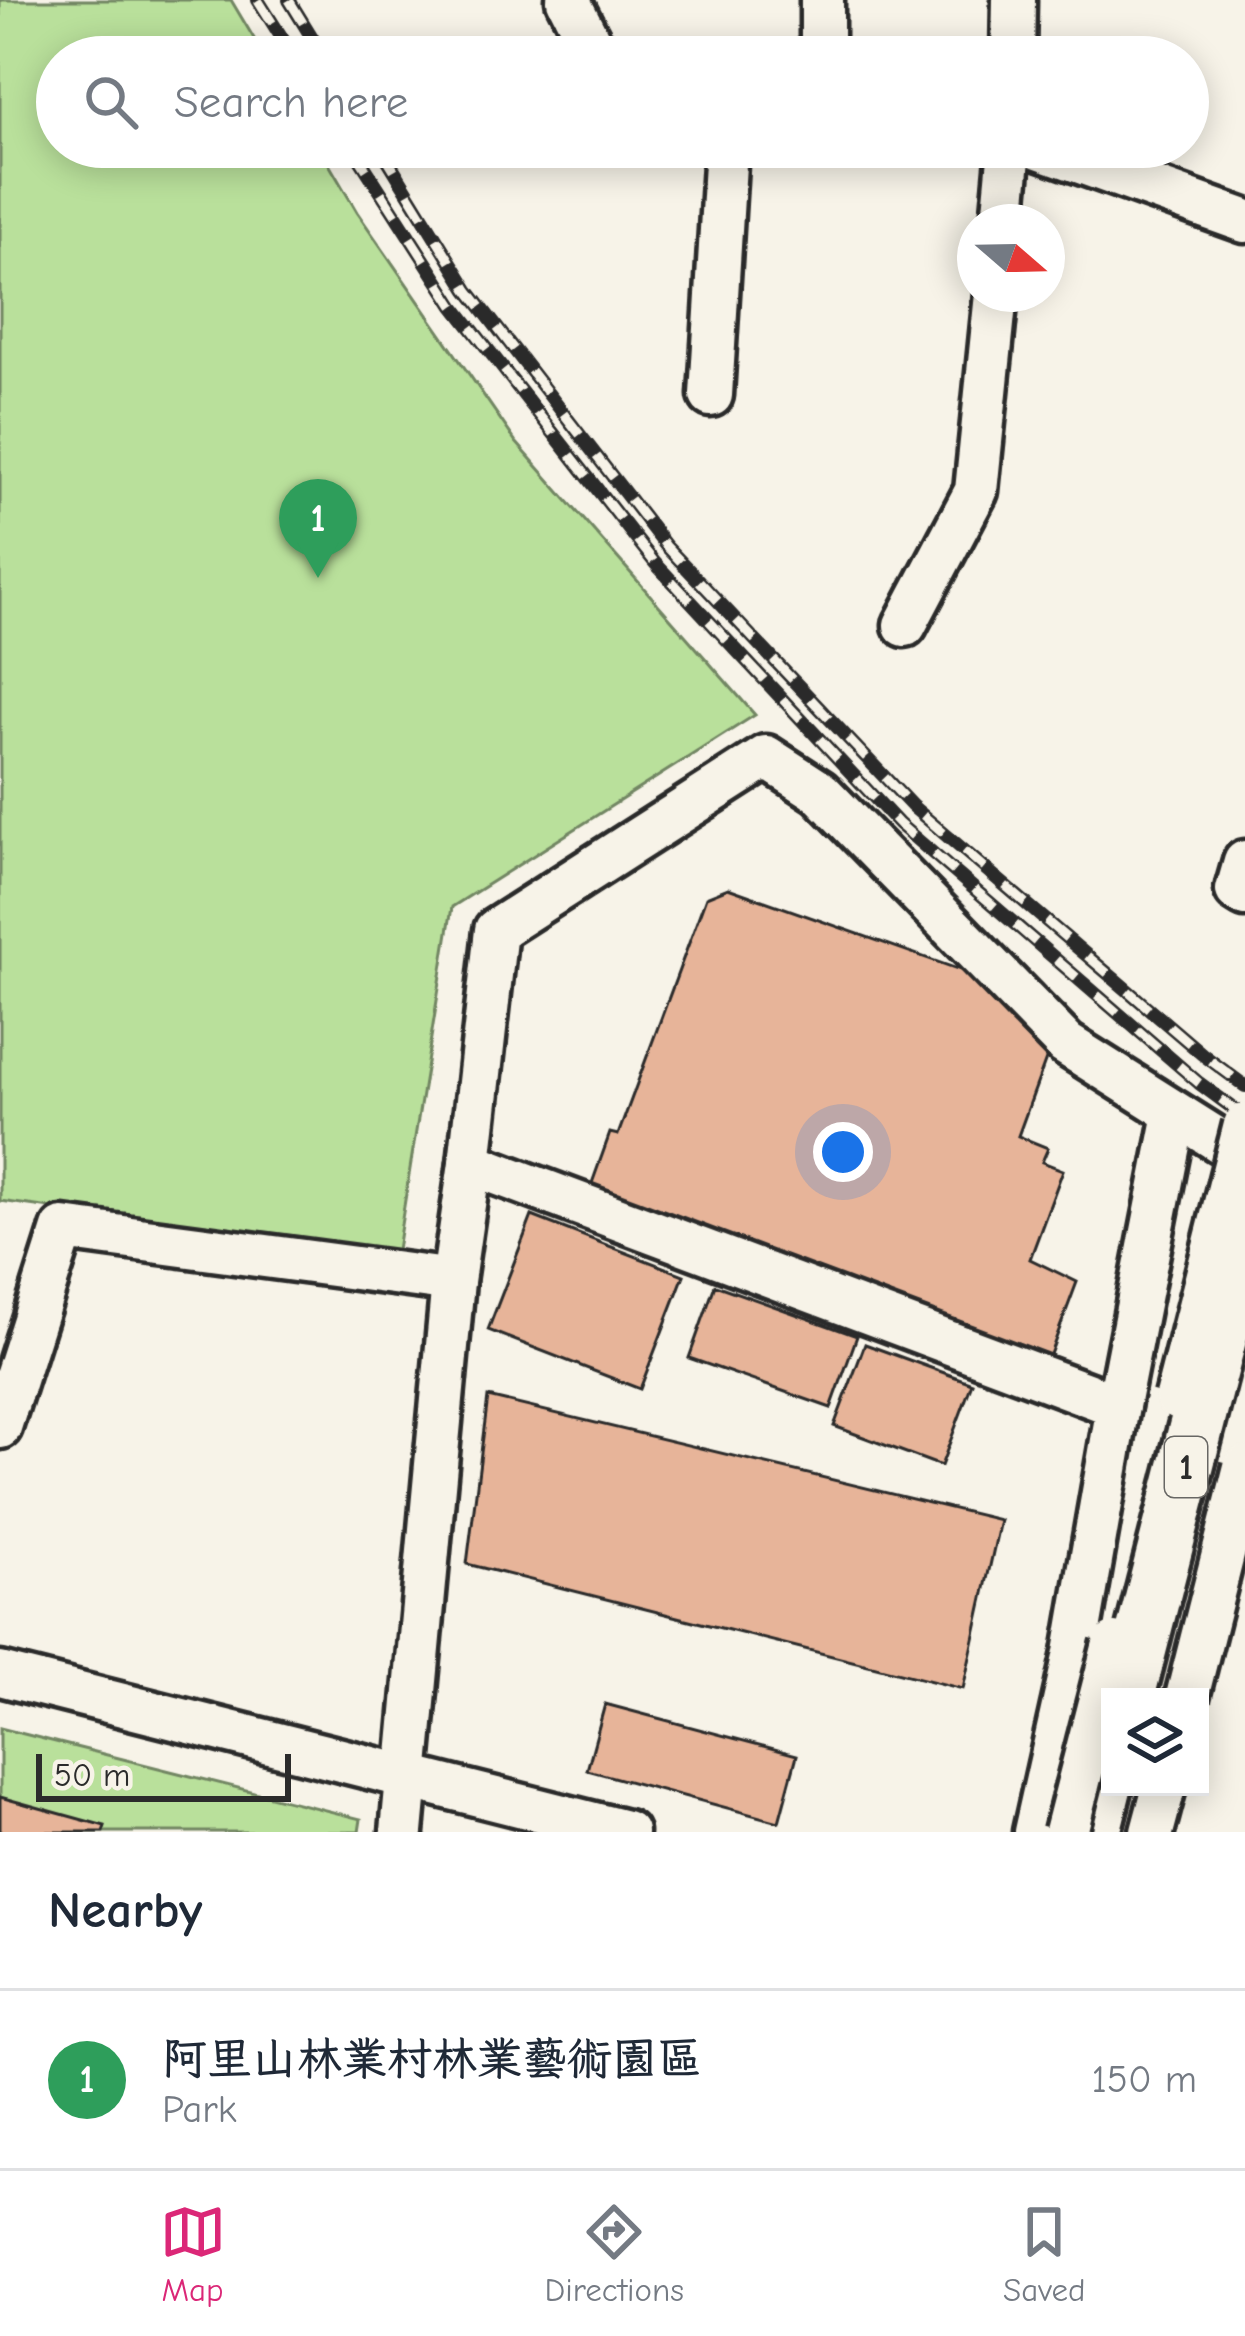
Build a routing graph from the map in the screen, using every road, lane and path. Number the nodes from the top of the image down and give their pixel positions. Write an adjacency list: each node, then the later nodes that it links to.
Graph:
1 (568, 0): 4 (street)
2 (822, 0): 5 (street)
3 (1014, 0): 6 (street)
4 (586, 36)
5 (822, 36)
6 (1013, 36)
7 (725, 168): 13 (street)
8 (1008, 168): 10 (street)
9 (1098, 168): 11 (street)
10 (1005, 204)
11 (1245, 221)
12 (994, 312): 14 (street)
13 (711, 395)
14 (905, 625)
15 (1245, 862): 16 (street)
16 (1245, 895)
17 (1175, 1114): 19 (street); 20 (street); 24 (street)
18 (1245, 1125): 41 (street, bridge)
19 (1245, 1157)
20 (470, 1162): 22 (street); 24 (street)
21 (1245, 1238): 29 (main road, 1, bridge)
22 (453, 1281): 25 (street); 33 (street)
23 (1245, 1373): 30 (main road, 1)
24 (1118, 1406): 40 (street)
25 (0, 1427)
26 (1245, 1467): 31 (street, bridge)
27 (1245, 1545): 32 (street)
28 (0, 1674): 33 (street)
29 (1129, 1688)
30 (1191, 1688)
31 (1192, 1688)
32 (1193, 1688)
33 (406, 1776): 38 (street); 39 (street)
34 (1102, 1796): 42 (main road)
35 (1138, 1796): 43 (main road)
36 (1162, 1796): 44 (street)
37 (1180, 1796): 45 (street)
38 (402, 1832)
39 (626, 1832)
40 (1035, 1832)
41 (1066, 1832)
42 (1093, 1832)
43 (1129, 1832)
44 (1152, 1832)
45 (1171, 1832)

